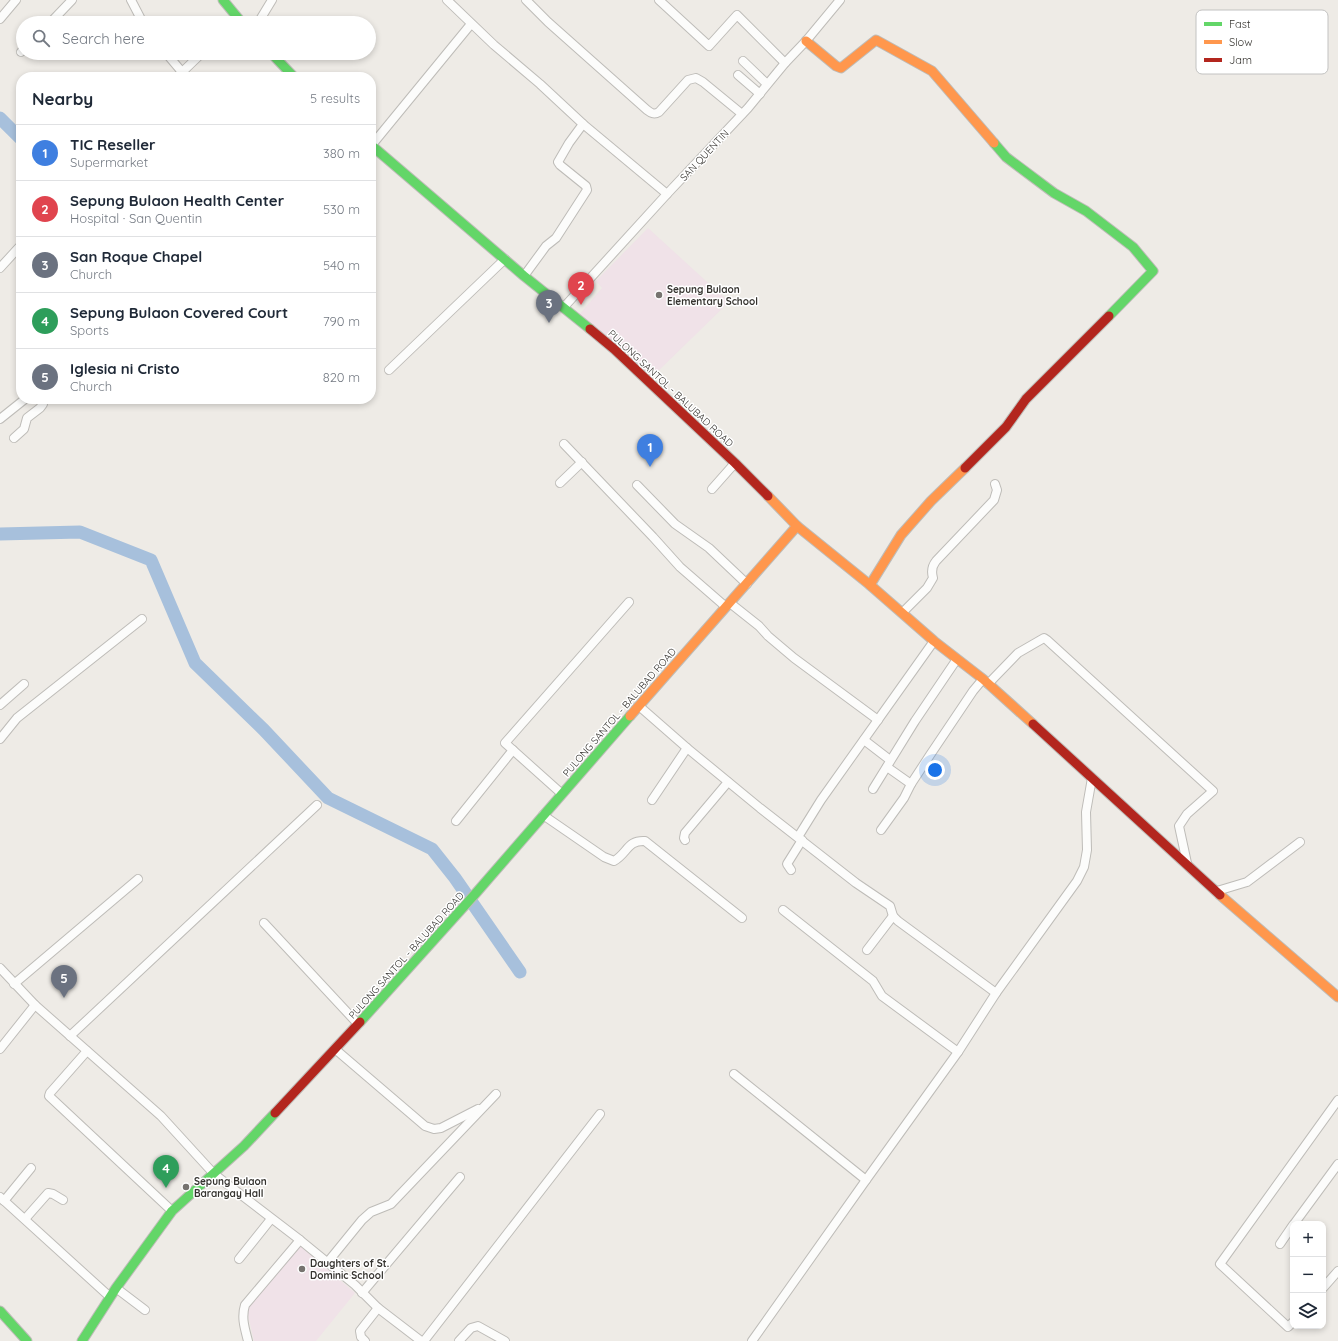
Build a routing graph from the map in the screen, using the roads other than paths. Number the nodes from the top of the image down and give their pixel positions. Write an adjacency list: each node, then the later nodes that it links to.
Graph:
1 (16, 0): 14 (street)
2 (72, 0): 10 (street)
3 (131, 0): 11 (street)
4 (223, 0): 12 (street)
5 (272, 0): 13 (street)
6 (526, 0): 28 (street)
7 (659, 0): 21 (street)
8 (840, 0): 16 (street, SAN QUENTIN)
9 (450, 2): 15 (street)
10 (57, 16)
11 (139, 16)
12 (234, 16)
13 (262, 16)
14 (0, 19)
15 (471, 24): 29 (street); 30 (street)
16 (806, 41): 21 (street, SAN QUENTIN); 52 (street)
17 (171, 60): 22 (street)
18 (195, 60): 23 (street)
19 (278, 60): 24 (street)
20 (743, 61): 26 (street)
21 (785, 63): 26 (street, SAN QUENTIN)
22 (179, 72)
23 (182, 72)
24 (289, 72)
25 (738, 75): 27 (street)
26 (767, 84): 27 (street, SAN QUENTIN)
27 (760, 94): 28 (street, SAN QUENTIN)
28 (742, 114): 32 (street, SAN QUENTIN)
29 (583, 124): 32 (street); 36 (street)
30 (376, 139)
31 (376, 149): 34 (street, PULONG SANTOL - BALUBAD ROAD)
32 (667, 194): 37 (street, SAN QUENTIN)
33 (16, 250): 35 (street)
34 (505, 259): 36 (street, PULONG SANTOL - BALUBAD ROAD); 38 (street)
35 (0, 268)
36 (524, 276): 37 (street, PULONG SANTOL - BALUBAD ROAD)
37 (564, 307): 45 (street, PULONG SANTOL - BALUBAD ROAD)
38 (389, 370)
39 (19, 404): 41 (street)
40 (42, 404): 42 (street)
41 (0, 419)
42 (14, 438)
43 (564, 444): 44 (street)
44 (582, 462): 46 (street); 54 (street)
45 (735, 463): 49 (street); 50 (street, PULONG SANTOL - BALUBAD ROAD)
46 (560, 483)
47 (994, 484): 55 (street)
48 (637, 485): 51 (street)
49 (712, 489)
50 (797, 526): 51 (street, PULONG SANTOL - BALUBAD ROAD); 52 (street)
51 (747, 584): 54 (street, PULONG SANTOL - BALUBAD ROAD)
52 (870, 585): 55 (street)
53 (629, 602): 67 (street)
54 (728, 605): 62 (street, PULONG SANTOL - BALUBAD ROAD); 63 (street)
55 (902, 613): 57 (street)
56 (142, 619): 64 (street)
57 (934, 641): 58 (street); 63 (street)
58 (957, 659): 59 (street); 68 (street)
59 (985, 681): 69 (street); 71 (street); 82 (street)
60 (24, 684): 61 (street)
61 (0, 705)
62 (639, 706): 66 (street); 73 (street, PULONG SANTOL - BALUBAD ROAD)
63 (878, 720): 65 (street)
64 (0, 740)
65 (864, 740): 68 (street); 79 (street)
66 (687, 748): 70 (street); 74 (street)
67 (513, 750): 73 (street); 77 (street)
68 (889, 764): 71 (street); 72 (street)
69 (1092, 778): 82 (street); 93 (street)
70 (728, 782): 79 (street); 80 (street)
71 (911, 784): 78 (street)
72 (873, 789)
73 (562, 794): 76 (street, PULONG SANTOL - BALUBAD ROAD)
74 (652, 800)
75 (317, 805): 97 (street)
76 (543, 814): 88 (street); 96 (street, PULONG SANTOL - BALUBAD ROAD)
77 (456, 821)
78 (881, 830)
79 (800, 838): 83 (street); 87 (street)
80 (685, 840)
81 (1300, 842): 85 (street)
82 (1187, 863): 85 (street)
83 (791, 870)
84 (138, 879): 92 (street)
85 (1217, 891): 94 (street)
86 (783, 910): 101 (street)
87 (893, 916): 90 (street); 93 (street)
88 (742, 918)
89 (264, 923): 96 (street)
90 (867, 950)
91 (0, 968): 92 (street)
92 (14, 984): 95 (street)
93 (996, 993): 101 (street)
94 (1338, 997)
95 (35, 1006): 97 (street); 98 (street)
96 (358, 1024): 99 (street, PULONG SANTOL - BALUBAD ROAD)
97 (70, 1036): 100 (street)
98 (0, 1049)
99 (335, 1049): 105 (street); 109 (street, PULONG SANTOL - BALUBAD ROAD)
100 (87, 1050): 109 (street); 114 (street)
101 (958, 1052): 111 (street)
102 (734, 1074): 111 (street)
103 (496, 1094): 105 (street)
104 (1338, 1100): 131 (street)
105 (484, 1106): 122 (street)
106 (600, 1114): 136 (street)
107 (1338, 1164): 117 (street)
108 (31, 1168): 112 (street)
109 (214, 1174): 114 (street, PULONG SANTOL - BALUBAD ROAD); 115 (street)
110 (460, 1177): 126 (street)
111 (866, 1180): 139 (street)
112 (2, 1199): 116 (street)
113 (63, 1200): 116 (street)
114 (172, 1211): 125 (street, PULONG SANTOL - BALUBAD ROAD)
115 (271, 1218): 119 (street); 121 (street)
116 (25, 1219): 127 (street)
117 (1297, 1221)
118 (1290, 1230): 120 (street)
119 (300, 1240): 122 (street); 134 (street)
120 (1280, 1244)
121 (239, 1259)
122 (327, 1263): 126 (street)
123 (1338, 1271): 124 (street)
124 (1326, 1285)
125 (116, 1288): 127 (street, PULONG SANTOL - BALUBAD ROAD); 129 (street)
126 (362, 1293): 128 (street)
127 (110, 1297): 133 (street, PULONG SANTOL - BALUBAD ROAD)
128 (378, 1308): 135 (street); 136 (street)
129 (145, 1310)
130 (0, 1311): 132 (street)
131 (1290, 1325)
132 (28, 1341)
133 (82, 1341)
134 (248, 1341)
135 (365, 1341)
136 (423, 1341)
137 (459, 1341): 138 (street)
138 (505, 1341)
139 (752, 1341)

